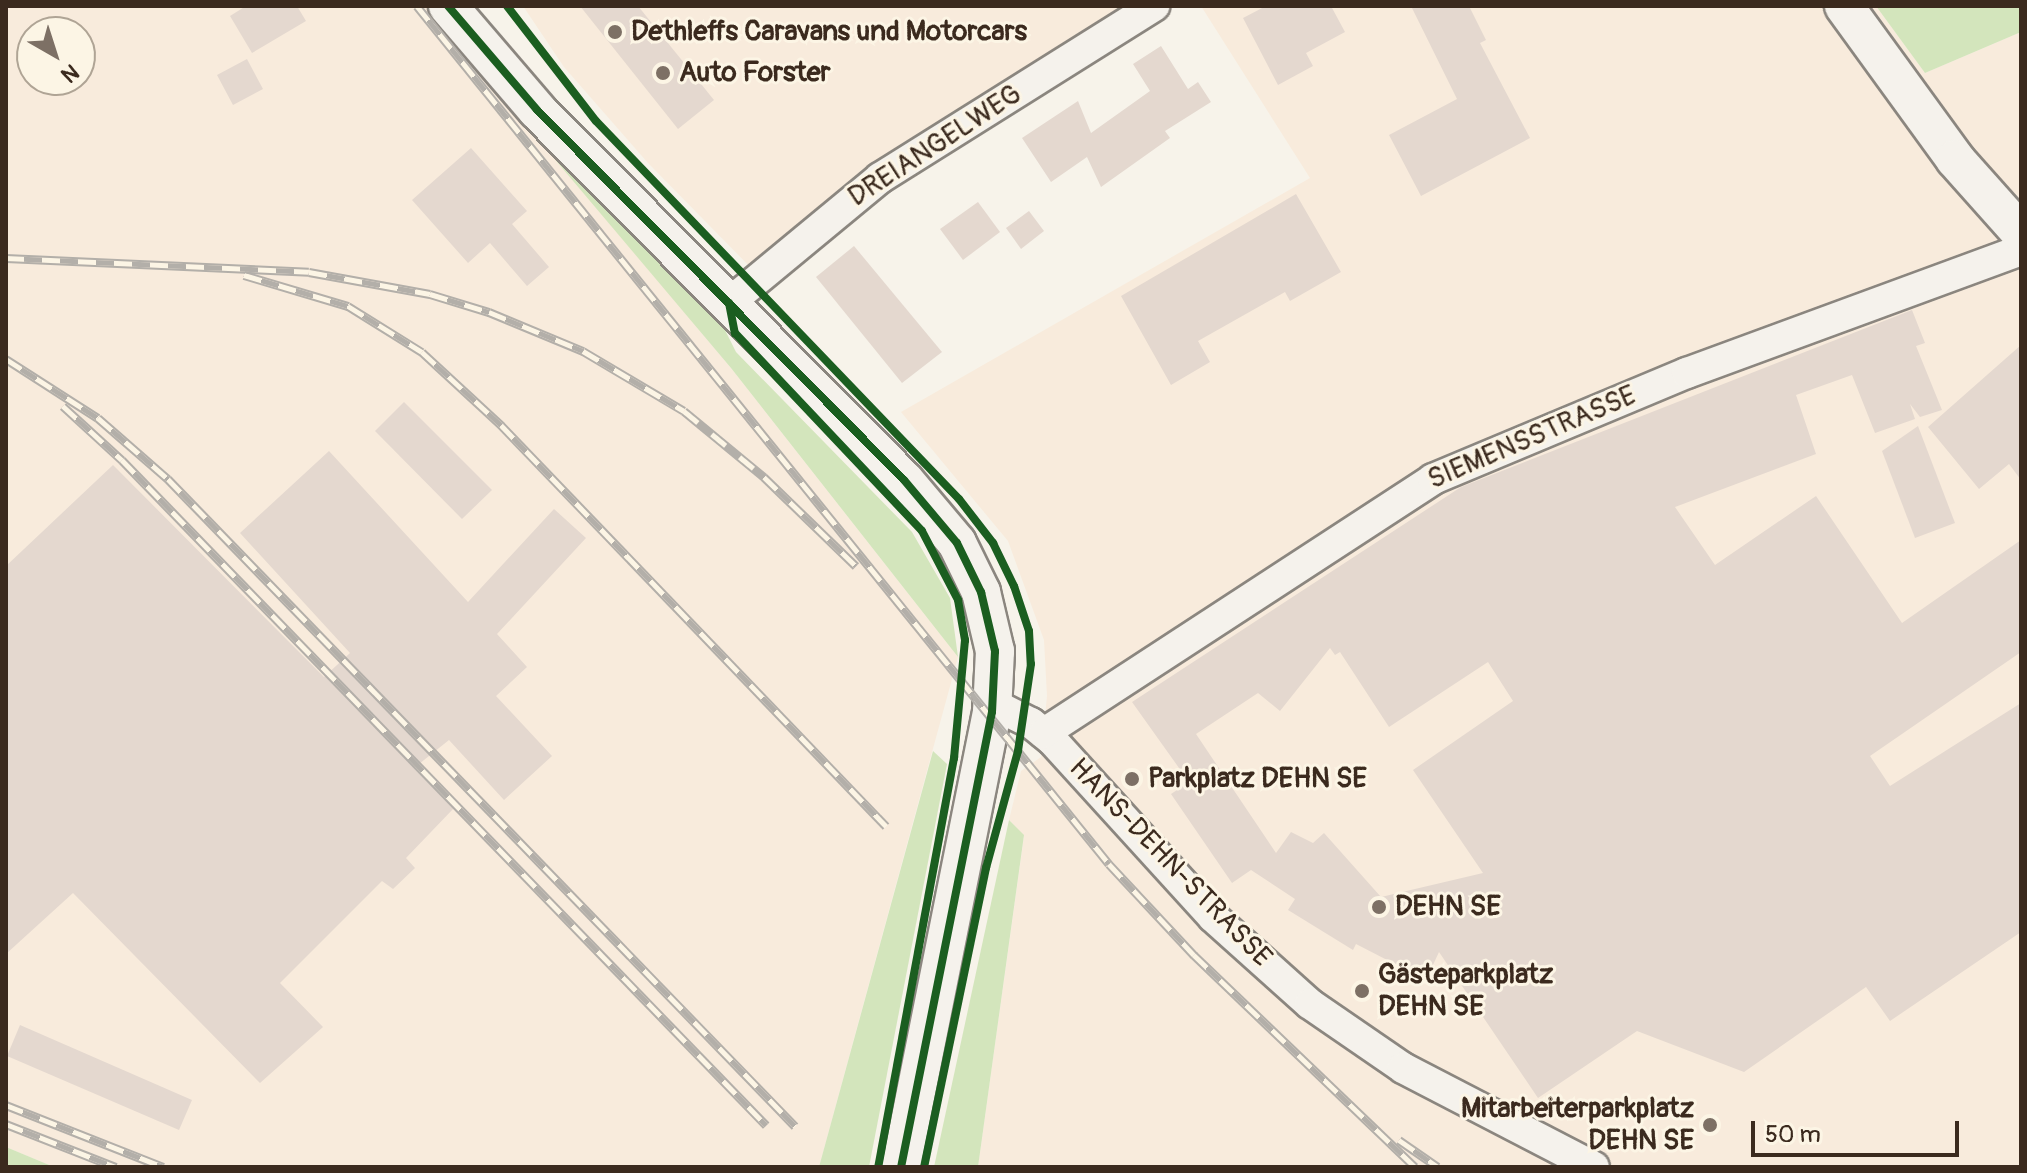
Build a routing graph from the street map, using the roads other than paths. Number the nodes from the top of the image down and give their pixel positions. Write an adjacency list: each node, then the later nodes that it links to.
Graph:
1 (448, 6): 6 (street)
2 (1154, 6): 6 (street, DREIANGELWEG)
3 (1844, 6): 4 (street)
4 (2021, 233)
5 (2021, 250): 8 (street, SIEMENSSTRASSE)
6 (729, 303): 7 (street)
7 (993, 704): 8 (street, HANS-DEHN-STRASSE); 9 (street)
8 (1044, 733): 10 (street, HANS-DEHN-STRASSE)
9 (901, 1167)
10 (1594, 1167)

